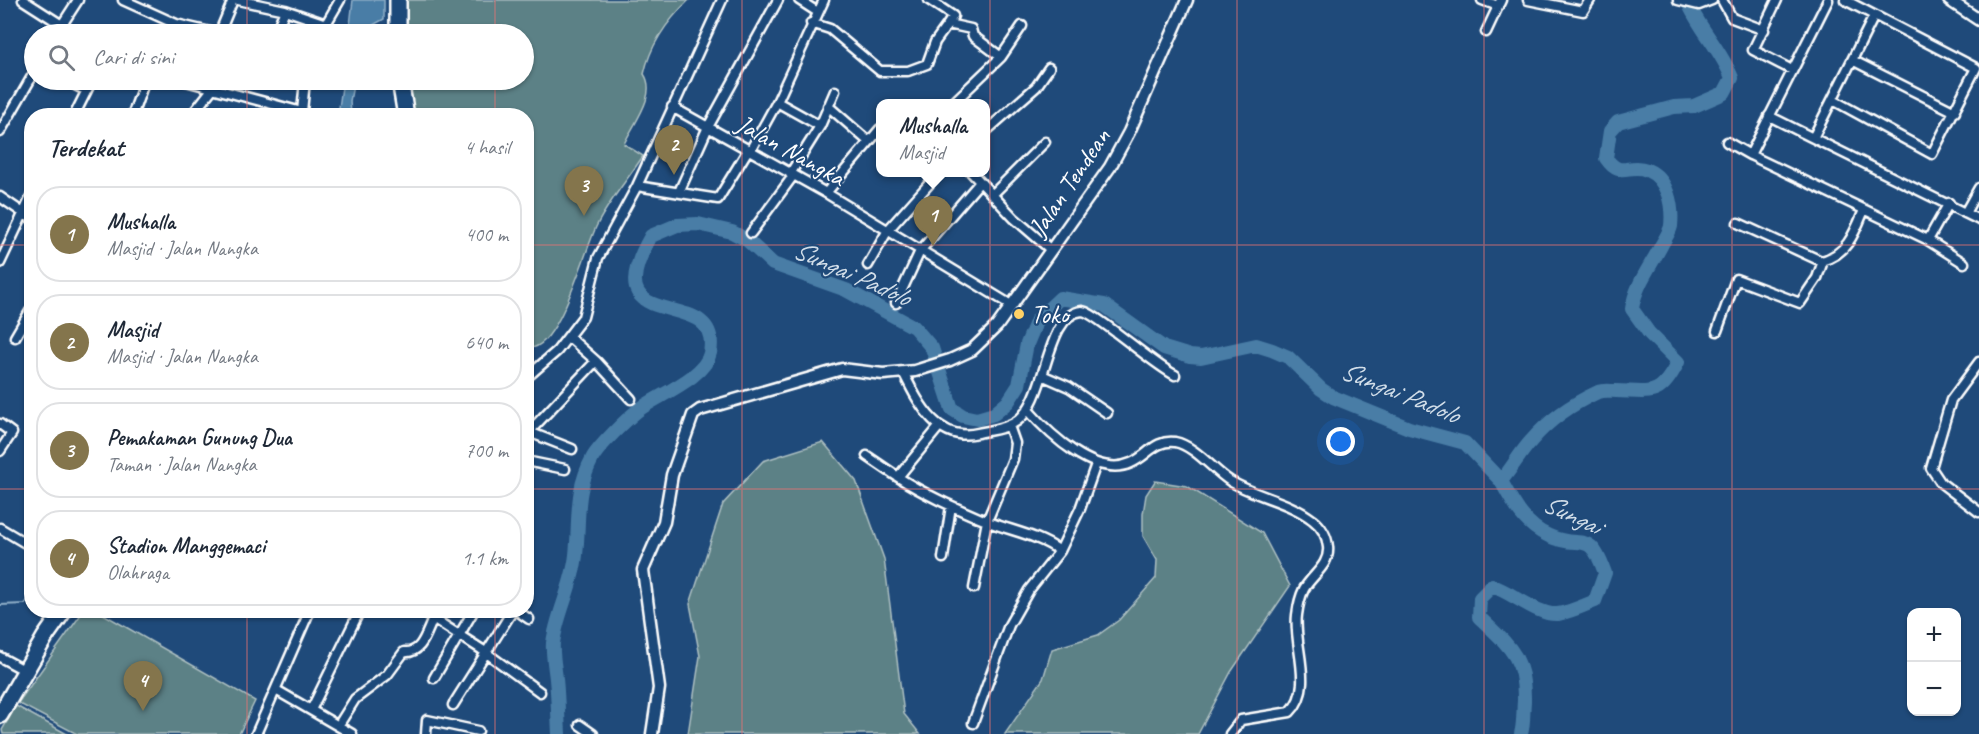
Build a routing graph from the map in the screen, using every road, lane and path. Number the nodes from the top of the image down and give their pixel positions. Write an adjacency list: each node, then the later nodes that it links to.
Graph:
1 (23, 0): 32 (street)
2 (78, 0): 32 (street)
3 (123, 0): 33 (street)
4 (233, 0): 34 (street)
5 (238, 0): 26 (street)
6 (340, 0): 36 (street)
7 (398, 0): 37 (highway)
8 (722, 0): 58 (street)
9 (778, 0): 68 (street)
10 (799, 0): 27 (street)
11 (824, 0): 27 (street)
12 (928, 0): 38 (street)
13 (1187, 0): 97 (street, Jalan Tendean)
14 (1482, 0): 25 (street)
15 (1528, 0): 16 (street)
16 (1590, 0)
17 (1679, 0): 18 (street)
18 (1712, 0)
19 (1722, 0): 40 (street)
20 (1777, 0): 40 (street)
21 (1828, 0): 45 (street)
22 (1845, 0): 29 (street)
23 (1948, 0): 30 (street)
24 (1957, 0): 28 (street)
25 (1499, 3): 41 (street)
26 (285, 10): 35 (street); 36 (street)
27 (816, 11): 31 (street)
28 (1979, 14)
29 (1874, 16): 43 (street); 65 (street)
30 (1979, 20)
31 (811, 23): 38 (street); 56 (street)
32 (61, 24)
33 (176, 24)
34 (223, 24)
35 (279, 24)
36 (326, 24)
37 (398, 24)
38 (948, 24): 42 (street)
39 (1022, 26): 42 (street)
40 (1764, 30): 45 (street)
41 (1486, 32)
42 (1001, 57): 54 (street)
43 (1852, 60): 55 (street); 65 (street)
44 (1049, 68): 69 (street)
45 (1792, 70): 66 (street)
46 (24, 90): 70 (street)
47 (85, 90): 59 (street)
48 (141, 90): 60 (street)
49 (211, 90): 61 (street)
50 (220, 90): 62 (street)
51 (304, 90): 63 (street)
52 (402, 90): 64 (highway)
53 (834, 90): 57 (street)
54 (957, 99)
55 (1833, 100): 65 (street); 72 (street)
56 (777, 102): 67 (street); 76 (street)
57 (828, 106): 67 (street); 73 (street)
58 (672, 107): 68 (street, Jalan Nangka); 82 (street)
59 (77, 108)
60 (135, 108)
61 (197, 108)
62 (281, 108)
63 (302, 108)
64 (405, 108)
65 (1955, 112)
66 (1769, 116): 72 (street); 77 (street)
67 (820, 126): 78 (street)
68 (708, 127): 76 (street, Jalan Nangka); 84 (street)
69 (990, 127)
70 (0, 132)
71 (876, 133): 73 (street)
72 (1813, 138): 88 (street)
73 (868, 141): 85 (street)
74 (1045, 142): 86 (street)
75 (1728, 142): 77 (street)
76 (749, 150): 78 (street, Jalan Nangka); 84 (street)
77 (1750, 155): 89 (street)
78 (791, 175): 85 (street, Jalan Nangka); 95 (street)
79 (934, 177): 94 (street)
80 (976, 177): 81 (street)
81 (981, 182): 86 (street); 98 (street)
82 (637, 186): 84 (street); 108 (street)
83 (1979, 188): 90 (street)
84 (679, 192)
85 (826, 193): 94 (street, Jalan Nangka)
86 (992, 195): 97 (street)
87 (0, 197): 91 (street)
88 (1949, 203): 90 (street); 96 (street)
89 (1864, 210): 96 (street); 99 (street)
90 (1965, 213): 92 (street)
91 (23, 214): 101 (street)
92 (1979, 220)
93 (1738, 223): 99 (street)
94 (888, 230): 98 (street, Jalan Nangka); 102 (street)
95 (752, 233)
96 (1928, 240): 100 (street)
97 (1051, 250): 104 (street, Jalan Tendean)
98 (920, 251): 103 (street); 104 (street, Jalan Nangka)
99 (1823, 261): 106 (street)
100 (1964, 262)
101 (0, 263)
102 (868, 265)
103 (896, 303)
104 (1011, 305): 112 (street, Jalan Tendean)
105 (24, 322): 107 (street)
106 (1717, 331)
107 (15, 337)
108 (569, 337): 109 (street); 111 (street)
109 (596, 361): 115 (street); 119 (street)
110 (1979, 362): 131 (street)
111 (534, 370)
112 (910, 372): 121 (street); 162 (street)
113 (1175, 375): 114 (street)
114 (1044, 376): 116 (street); 117 (street)
115 (631, 399)
116 (1028, 410): 120 (street); 127 (street)
117 (1107, 413)
118 (0, 424): 124 (street)
119 (534, 426)
120 (1009, 426): 121 (street); 132 (street)
121 (939, 427): 129 (street)
122 (534, 434): 123 (street)
123 (572, 449)
124 (0, 451)
125 (867, 456): 129 (street)
126 (534, 463): 128 (street)
127 (1096, 464): 135 (street); 163 (street)
128 (565, 469)
129 (897, 477): 130 (street)
130 (951, 506): 132 (street); 136 (street)
131 (1979, 512)
132 (987, 521): 135 (street); 137 (street)
133 (0, 528): 134 (street)
134 (24, 542)
135 (1060, 551): 154 (street)
136 (943, 558)
137 (974, 588)
138 (59, 618): 147 (highway)
139 (307, 618): 149 (street)
140 (356, 618): 152 (street)
141 (469, 618): 144 (street)
142 (508, 618): 145 (street)
143 (433, 619): 144 (street); 156 (street)
144 (458, 635): 145 (street); 148 (street)
145 (485, 652): 150 (street); 151 (street)
146 (0, 657): 147 (street)
147 (24, 670): 153 (highway)
148 (434, 678)
149 (276, 690): 152 (street); 158 (street)
150 (540, 692)
151 (453, 705)
152 (311, 710): 156 (street)
153 (0, 715)
154 (973, 723)
155 (580, 725): 161 (street)
156 (338, 726): 159 (street)
157 (478, 731): 160 (street)
158 (256, 734)
159 (352, 734)
160 (426, 734)
161 (593, 734)
162 (652, 734)
163 (1230, 734)

